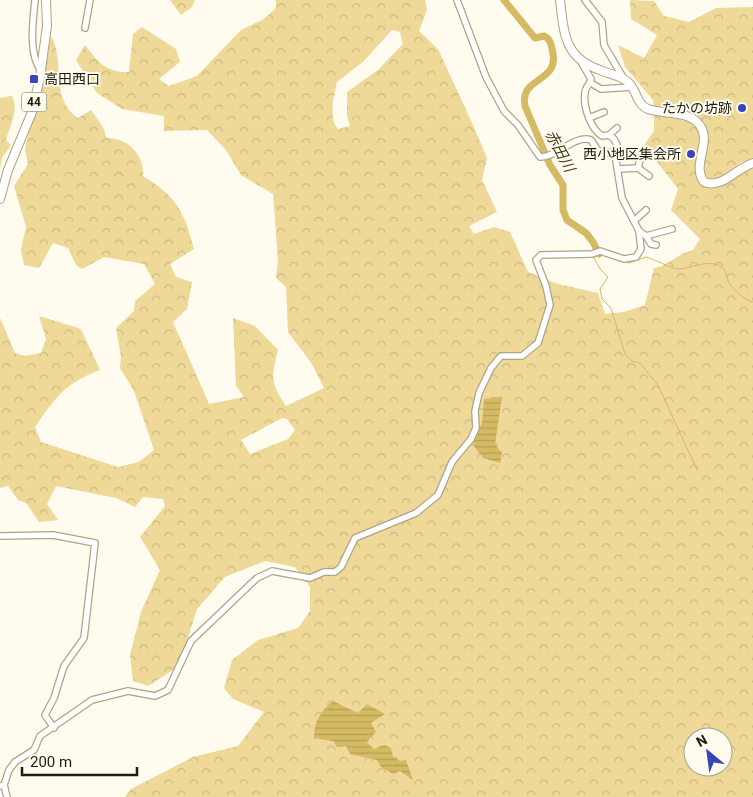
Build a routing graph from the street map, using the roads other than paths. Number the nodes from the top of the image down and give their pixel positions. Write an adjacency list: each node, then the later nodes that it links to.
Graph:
1 (35, 0): 9 (street)
2 (46, 0): 9 (main road, 44)
3 (90, 0): 7 (street)
4 (457, 0): 17 (street)
5 (560, 0): 8 (main road)
6 (585, 0): 10 (street)
7 (84, 28)
8 (580, 60): 10 (main road); 11 (street)
9 (41, 71): 23 (main road, 44)
10 (624, 79): 12 (main road)
11 (590, 83): 12 (street); 14 (street)
12 (632, 87): 19 (main road)
13 (604, 112): 14 (street)
14 (589, 118): 16 (street)
15 (617, 128): 16 (street)
16 (609, 135): 17 (street)
17 (615, 155): 21 (street)
18 (640, 160): 20 (street)
19 (753, 163)
20 (638, 168): 21 (street); 22 (street)
21 (618, 170): 25 (street)
22 (649, 176)
23 (0, 199)
24 (646, 210): 25 (street)
25 (634, 220): 27 (street)
26 (672, 229): 28 (street)
27 (639, 231): 28 (street); 31 (street)
28 (646, 236): 29 (street)
29 (656, 244)
30 (0, 536): 31 (street)
31 (54, 728): 32 (street)
32 (2, 786): 33 (street)
33 (7, 797)

